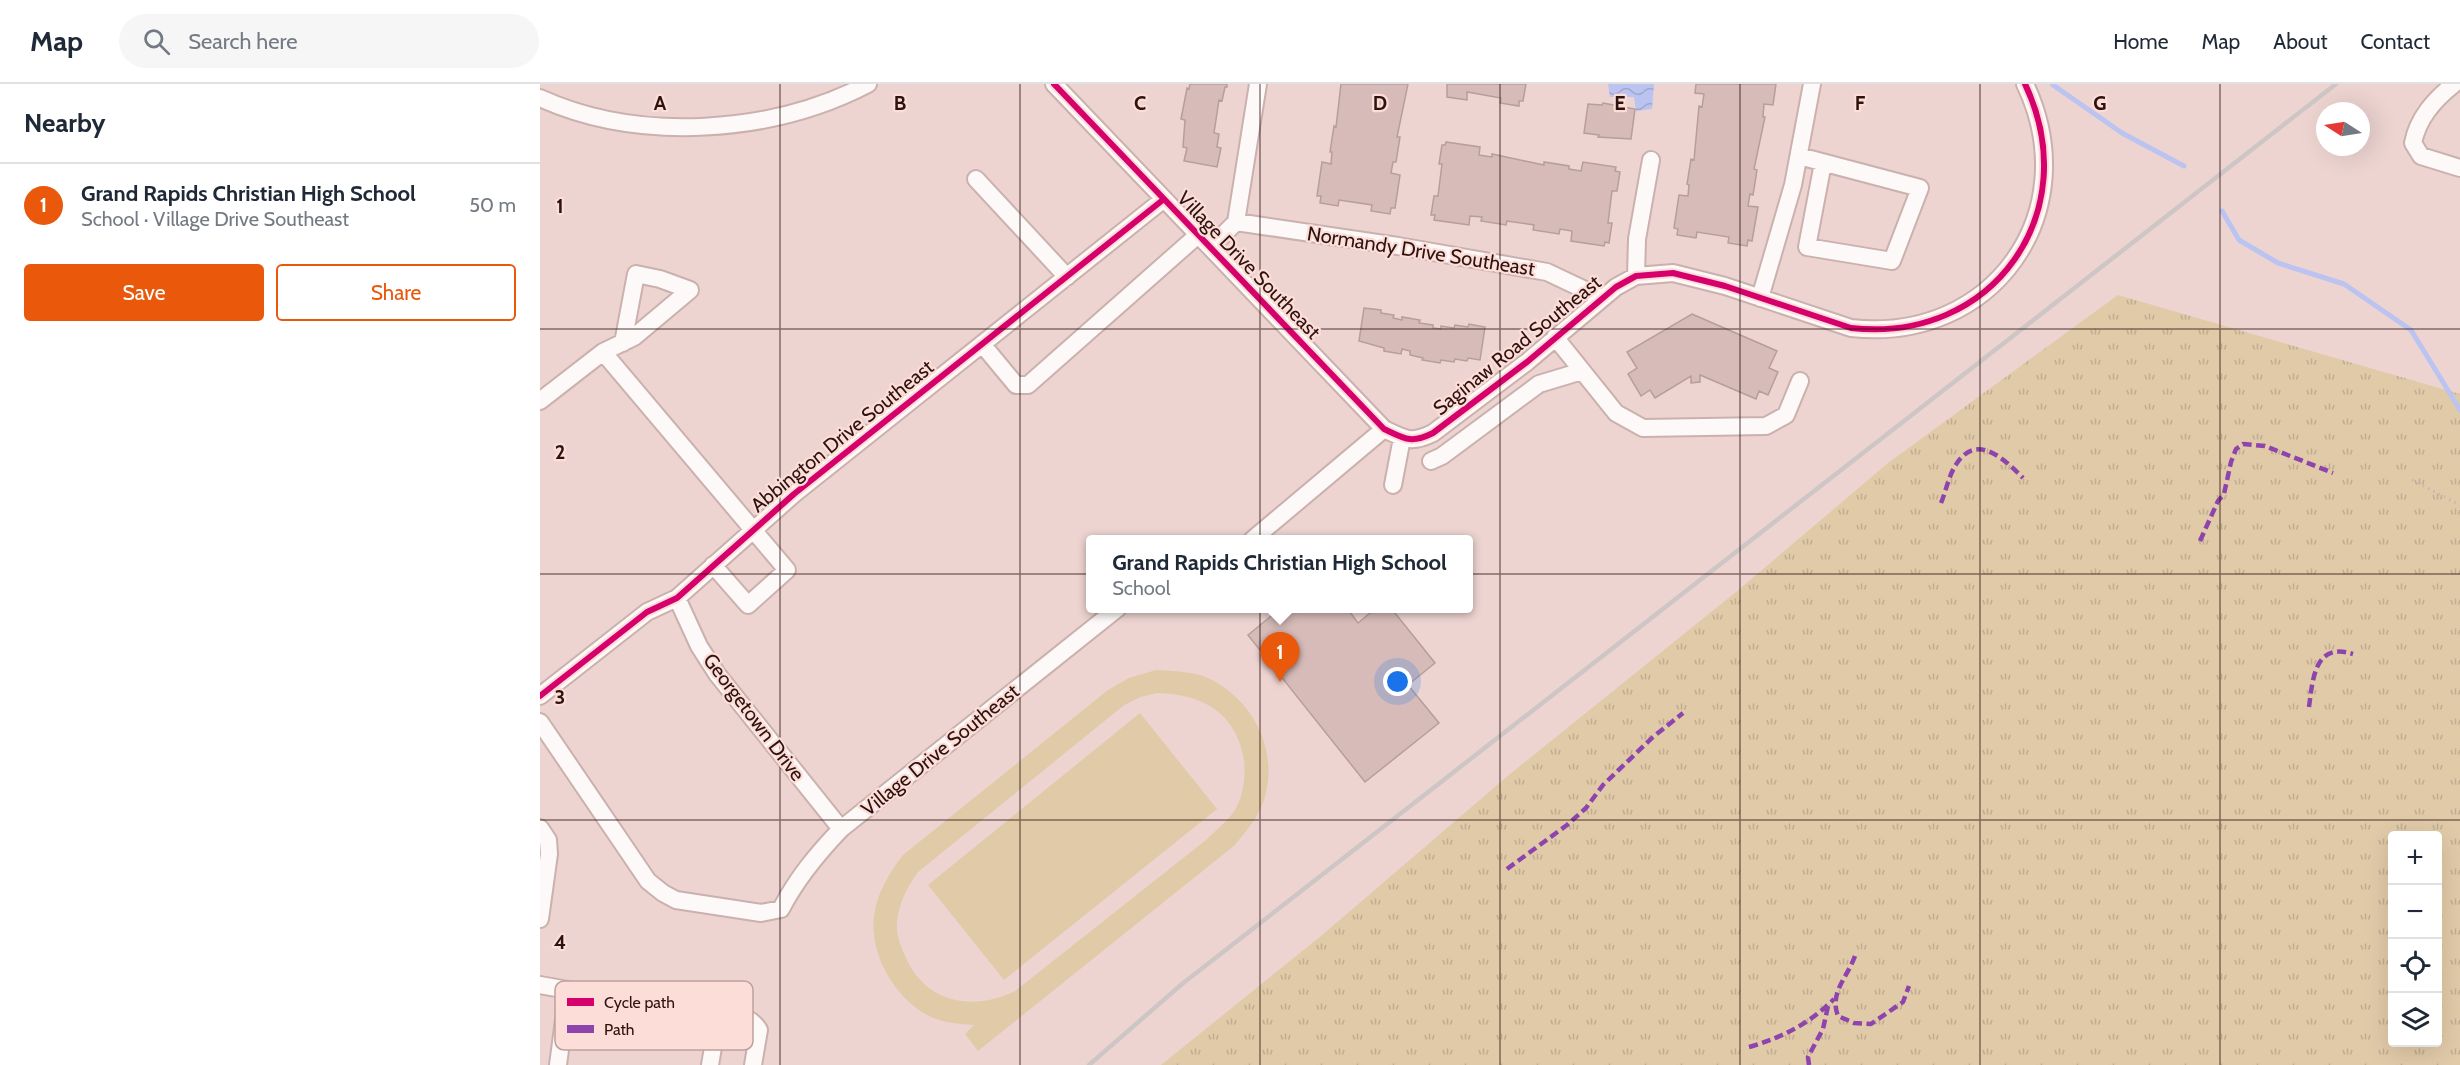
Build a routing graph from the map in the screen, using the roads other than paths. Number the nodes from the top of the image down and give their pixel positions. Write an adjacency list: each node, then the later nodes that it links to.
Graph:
1 (868, 84): 7 (street)
2 (1054, 84): 13 (street, Village Drive Southeast)
3 (1258, 84): 14 (street)
4 (1812, 84): 8 (street)
5 (2025, 84): 20 (street, Saginaw Road Southeast)
6 (2454, 84): 11 (street)
7 (540, 98)
8 (1799, 156): 10 (street); 20 (street)
9 (1651, 160): 17 (street)
10 (1823, 163): 10 (street)
11 (2460, 168)
12 (976, 179): 18 (street)
13 (1164, 199): 15 (street, Village Drive Southeast); 18 (street, Abbington Drive Southeast)
14 (1236, 222): 16 (street); 19 (street, Normandy Drive Southeast)
15 (1199, 234): 16 (street, Village Drive Southeast); 23 (street)
16 (1211, 247): 28 (street, Village Drive Southeast)
17 (1636, 276): 19 (street, Saginaw Road Southeast); 20 (street, Saginaw Road Southeast)
18 (1067, 277): 23 (street, Abbington Drive Southeast)
19 (1602, 298): 21 (street, Saginaw Road Southeast)
20 (1760, 298)
21 (1555, 337): 25 (street); 29 (street, Saginaw Road Southeast)
22 (623, 343): 22 (street); 24 (street)
23 (982, 344): 32 (street, Abbington Drive Southeast)
24 (603, 352): 27 (street); 32 (street)
25 (1582, 371): 26 (street); 30 (street)
26 (1800, 381)
27 (540, 401)
28 (1384, 429): 29 (street, Village Drive Southeast); 33 (street)
29 (1402, 438): 31 (street)
30 (1431, 461)
31 (1393, 484)
32 (753, 530): 34 (street, Abbington Drive Southeast); 34 (street)
33 (1258, 535)
34 (713, 566): 35 (street, Abbington Drive Southeast)
35 (677, 598): 37 (street, Abbington Drive Southeast); 40 (street, Georgetown Drive)
36 (1113, 613): 40 (street, Village Drive Southeast)
37 (540, 696)
38 (540, 722): 40 (street, Village Drive Southeast)
39 (540, 828): 41 (street)
40 (841, 829)
41 (540, 919)
42 (540, 985): 43 (street)
43 (555, 988)
44 (753, 1022): 49 (street)
45 (560, 1050): 47 (street)
46 (713, 1050): 48 (street)
47 (558, 1065)
48 (710, 1065)
49 (753, 1065)

